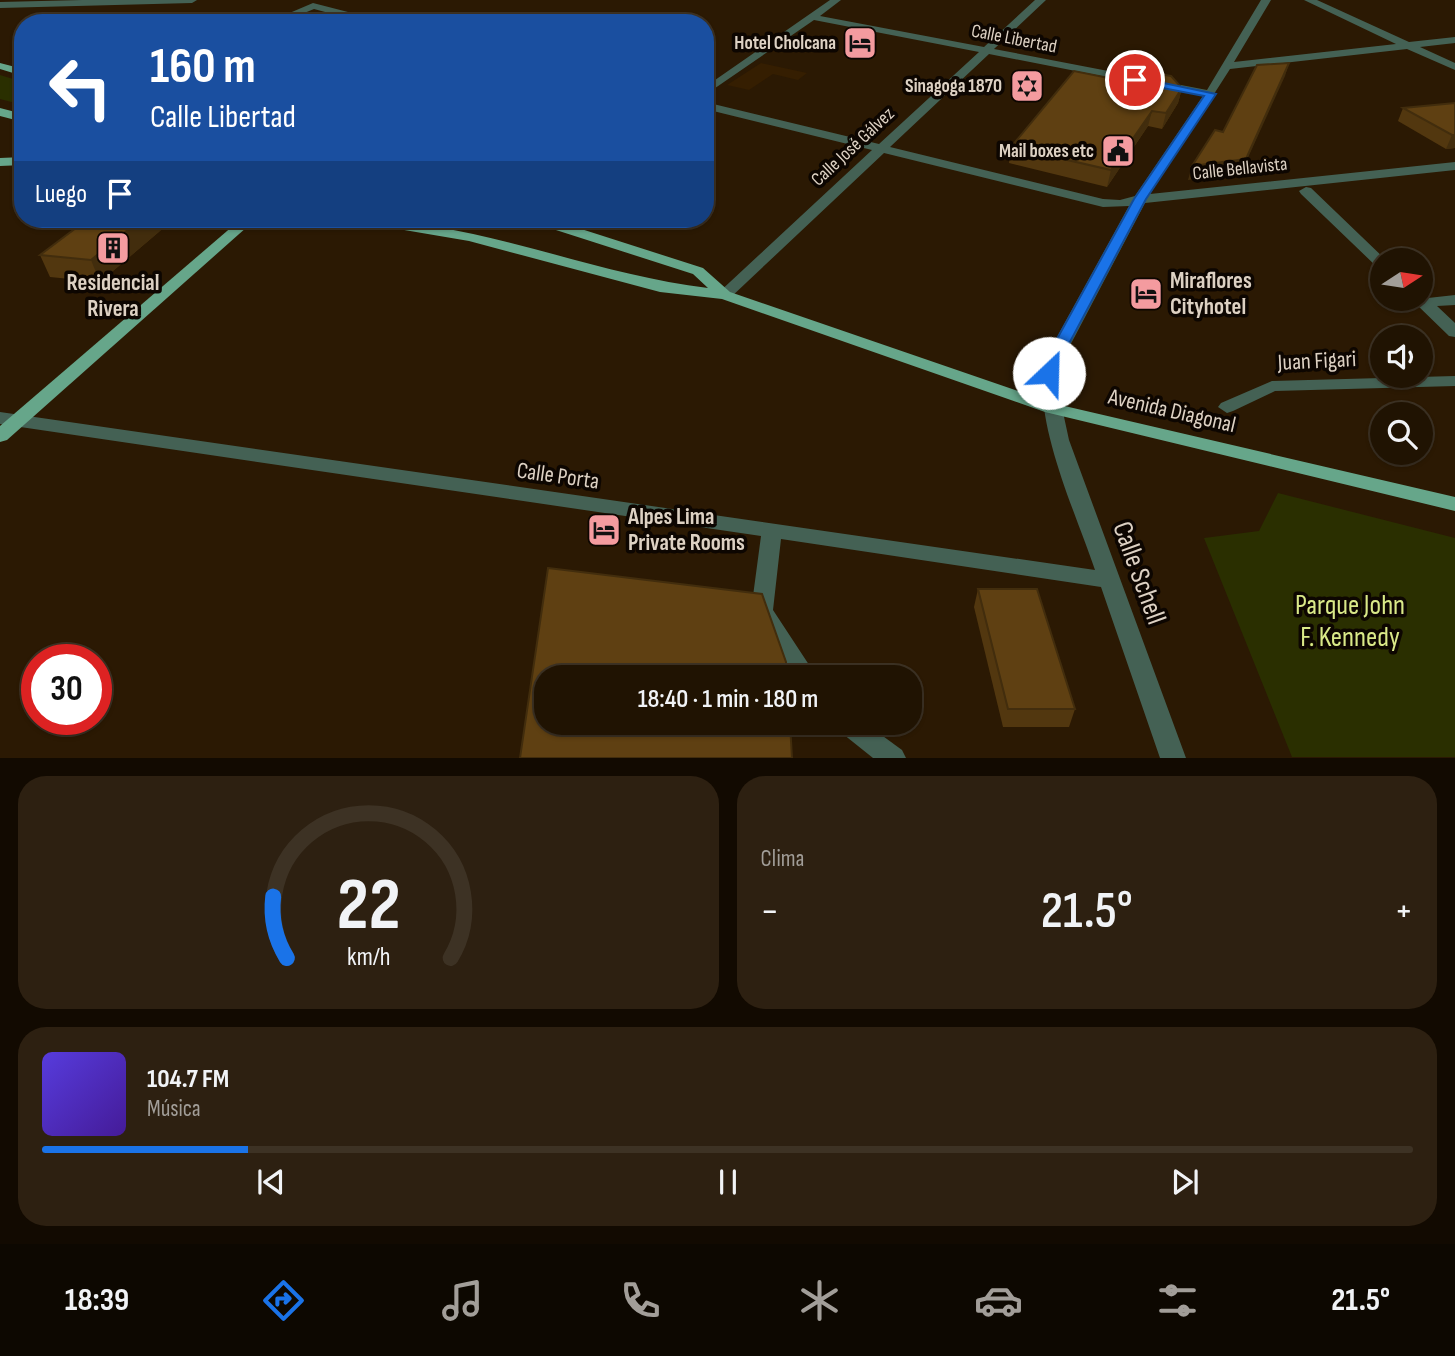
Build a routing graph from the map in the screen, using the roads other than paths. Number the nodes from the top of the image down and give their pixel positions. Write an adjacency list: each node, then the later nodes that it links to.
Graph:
1 (192, 0): 6 (street)
2 (836, 0): 11 (street)
3 (1041, 0): 14 (street, Calle José Gálvez)
4 (1266, 0): 15 (street, Calle Schell)
5 (1309, 0): 13 (street)
6 (137, 1): 8 (street)
7 (313, 3): 9 (street); 10 (street)
8 (0, 5)
9 (290, 14)
10 (349, 14)
11 (812, 17): 14 (street, Calle Libertad); 17 (street)
12 (1455, 40): 13 (street)
13 (1409, 46): 15 (street); 16 (street)
14 (985, 51): 18 (street, Calle Libertad); 20 (street, Calle José Gálvez)
15 (1228, 66): 18 (street, Calle Schell)
16 (1455, 67)
17 (714, 86)
18 (1210, 94): 23 (street, Calle Schell)
19 (714, 107): 20 (street, Calle Bellavista)
20 (879, 149): 23 (street, Calle Bellavista); 30 (street, Calle José Gálvez)
21 (1455, 166): 23 (street, Calle Bellavista)
22 (1306, 191): 29 (street)
23 (1140, 199): 37 (street, Calle Schell)
24 (238, 228): 38 (main road)
25 (416, 228): 28 (main road)
26 (452, 228): 28 (main road)
27 (564, 228): 30 (main road)
28 (470, 237): 30 (main road)
29 (1370, 252)
30 (724, 295): 37 (main road, Avenida Diagonal)
31 (1455, 300): 32 (street)
32 (1433, 301)
33 (1433, 311): 34 (street)
34 (1455, 332)
35 (1455, 381): 36 (street, Juan Figari)
36 (1227, 407)
37 (1051, 408): 40 (main road, Avenida Diagonal); 42 (street, Calle Schell)
38 (9, 420): 39 (main road); 41 (street, Calle Porta)
39 (0, 436)
40 (1455, 503)
41 (772, 530): 42 (street, Calle Porta); 43 (street)
42 (1110, 580): 46 (street, Calle Schell)
43 (798, 665)
44 (863, 735): 45 (street)
45 (893, 758)
46 (1173, 758)

